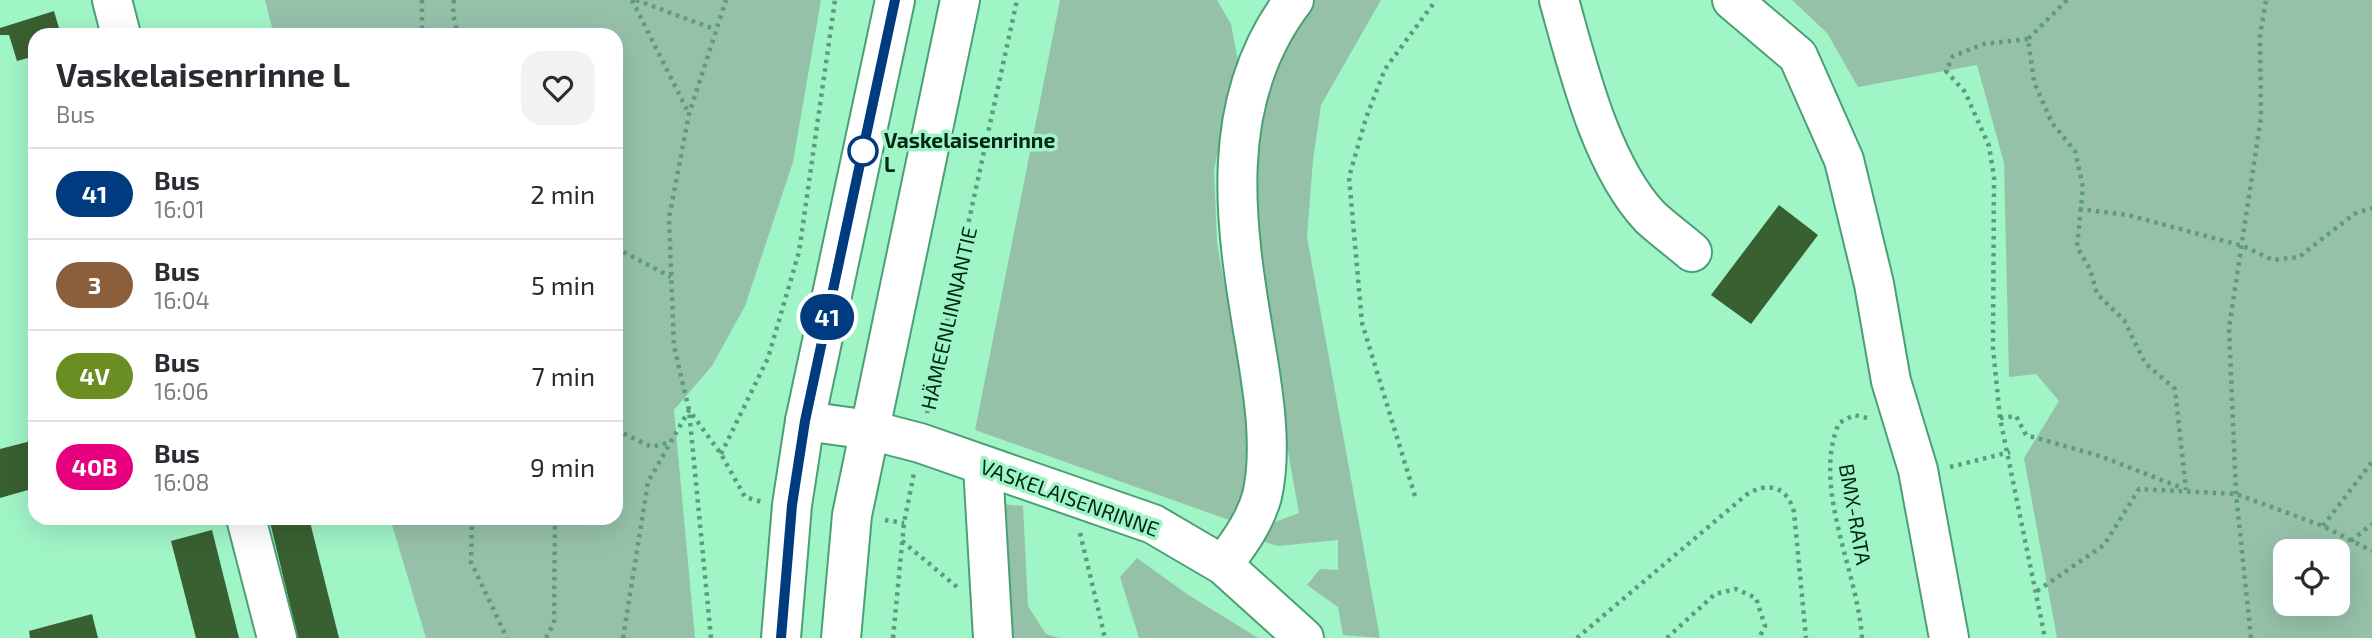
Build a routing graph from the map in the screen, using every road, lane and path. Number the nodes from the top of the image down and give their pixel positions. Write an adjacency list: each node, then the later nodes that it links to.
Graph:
1 (112, 0): 16 (main road)
2 (422, 0): 17 (path)
3 (454, 0): 18 (path)
4 (634, 0): 19 (path); 21 (path)
5 (726, 0): 19 (path)
6 (835, 0): 37 (path)
7 (895, 0): 30 (main road)
8 (960, 0): 32 (main road)
9 (1017, 0): 35 (path, HÄMEENLINNANTIE)
10 (1294, 0): 54 (main road)
11 (1436, 0): 43 (path)
12 (1559, 0): 26 (main road)
13 (1732, 0): 44 (main road)
14 (2067, 0): 20 (path)
15 (2266, 0): 24 (path)
16 (119, 28)
17 (422, 28)
18 (456, 28)
19 (714, 29): 21 (path)
20 (2028, 39): 23 (path); 29 (path)
21 (689, 114): 27 (path)
22 (2372, 208): 24 (path)
23 (2079, 209): 24 (path); 40 (path)
24 (2244, 246): 41 (path)
25 (623, 252): 27 (path)
26 (1692, 252)
27 (671, 277): 28 (path)
28 (689, 410): 34 (path); 37 (path); 61 (path)
29 (2000, 418): 36 (path); 40 (path)
30 (805, 421): 32 (main road, VASKELAISENRINNE); 62 (main road)
31 (1876, 425): 72 (path, BMX-RATA)
32 (870, 430): 35 (main road, VASKELAISENRINNE); 63 (main road)
33 (623, 433): 34 (path)
34 (668, 442): 60 (path)
35 (920, 443): 39 (main road, VASKELAISENRINNE); 51 (path, HÄMEENLINNANTIE)
36 (2010, 452): 44 (path); 55 (path)
37 (721, 454): 45 (path)
38 (2372, 461): 50 (path)
39 (983, 466): 42 (main road, VASKELAISENRINNE); 65 (main road)
40 (2186, 490): 41 (path); 55 (path)
41 (2236, 494): 50 (path); 75 (path)
42 (1071, 495): 54 (main road, VASKELAISENRINNE); 66 (path)
43 (1415, 496)
44 (1924, 501): 73 (main road)
45 (761, 502)
46 (2372, 524): 52 (path)
47 (248, 525): 57 (main road)
48 (472, 525): 58 (path)
49 (555, 525): 59 (path)
50 (2323, 526): 52 (path)
51 (902, 541): 56 (path); 64 (path, HÄMEENLINNANTIE)
52 (2351, 541): 53 (path)
53 (2372, 551)
54 (1223, 565): 67 (main road, VASKELAISENRINNE)
55 (2037, 592): 74 (path)
56 (961, 593)
57 (276, 638)
58 (507, 638)
59 (546, 638)
60 (623, 638)
61 (711, 638)
62 (781, 638)
63 (841, 638)
64 (893, 638)
65 (993, 638)
66 (1105, 638)
67 (1304, 638)
68 (1577, 638): 71 (path)
69 (1667, 638): 70 (path)
70 (1759, 638)
71 (1807, 638)
72 (1862, 638)
73 (1949, 638)
74 (2045, 638)
75 (2251, 638)

